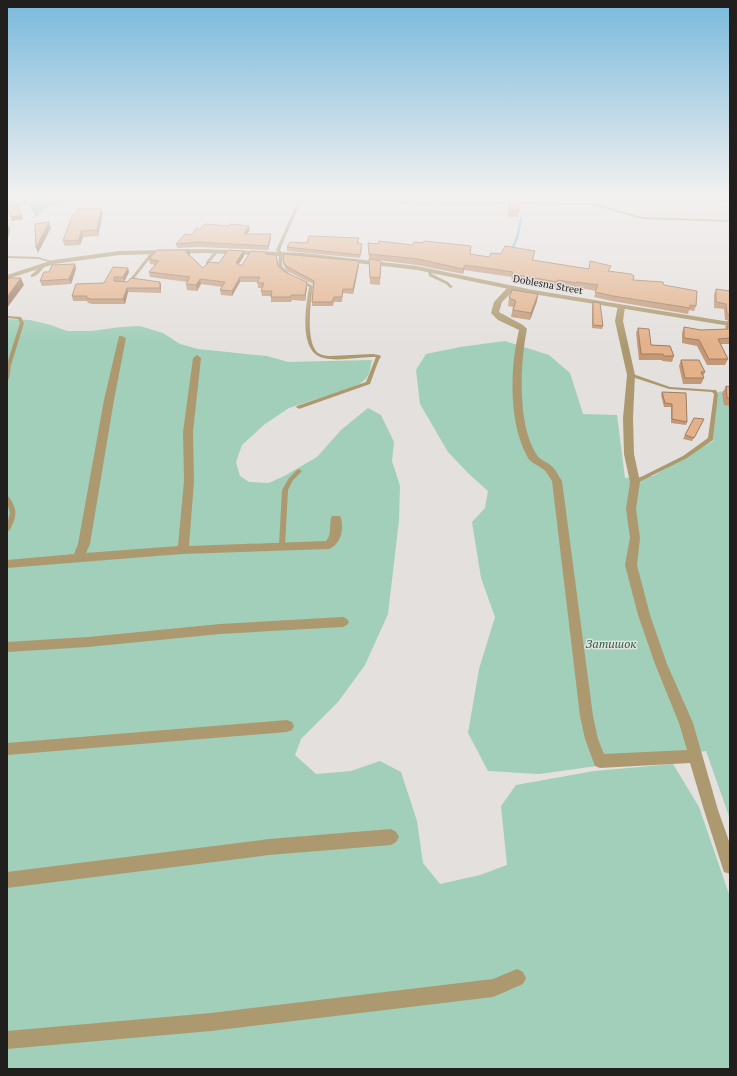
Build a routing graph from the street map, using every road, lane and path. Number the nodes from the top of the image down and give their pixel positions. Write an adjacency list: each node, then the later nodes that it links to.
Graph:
1 (280, 245): 4 (lane)
2 (217, 251): 3 (street, Doblesna Street); 4 (street, Doblesna Street); 7 (lane)
3 (153, 252): 6 (street, Doblesna Street); 12 (lane)
4 (281, 254): 9 (street, Doblesna Street); 22 (lane)
5 (7, 256): 6 (lane)
6 (53, 262): 8 (street, Doblesna Street)
7 (207, 263)
8 (44, 264): 10 (lane); 11 (street, Doblesna Street)
9 (429, 271): 13 (lane); 14 (street, Doblesna Street)
10 (32, 276)
11 (7, 277)
12 (122, 284)
13 (451, 287)
14 (512, 288): 15 (street, Doblesna Street); 36 (street)
15 (621, 307): 17 (street, Doblesna Street); 20 (street)
16 (7, 317): 21 (lane)
17 (730, 324)
18 (122, 338): 30 (street)
19 (197, 358): 29 (street)
20 (631, 375): 24 (street); 24 (lane)
21 (7, 378)
22 (299, 407)
23 (299, 471): 28 (lane)
24 (635, 482): 36 (street)
25 (7, 498): 27 (lane)
26 (336, 519): 28 (street)
27 (7, 530)
28 (282, 546): 29 (street)
29 (182, 550): 30 (street)
30 (79, 557): 31 (street)
31 (7, 564)
32 (343, 622): 33 (street)
33 (7, 647)
34 (287, 726): 35 (street)
35 (7, 749)
36 (695, 756): 38 (street)
37 (391, 837): 39 (street)
38 (730, 866)
39 (7, 880)
40 (517, 978): 41 (street)
41 (7, 1040)

